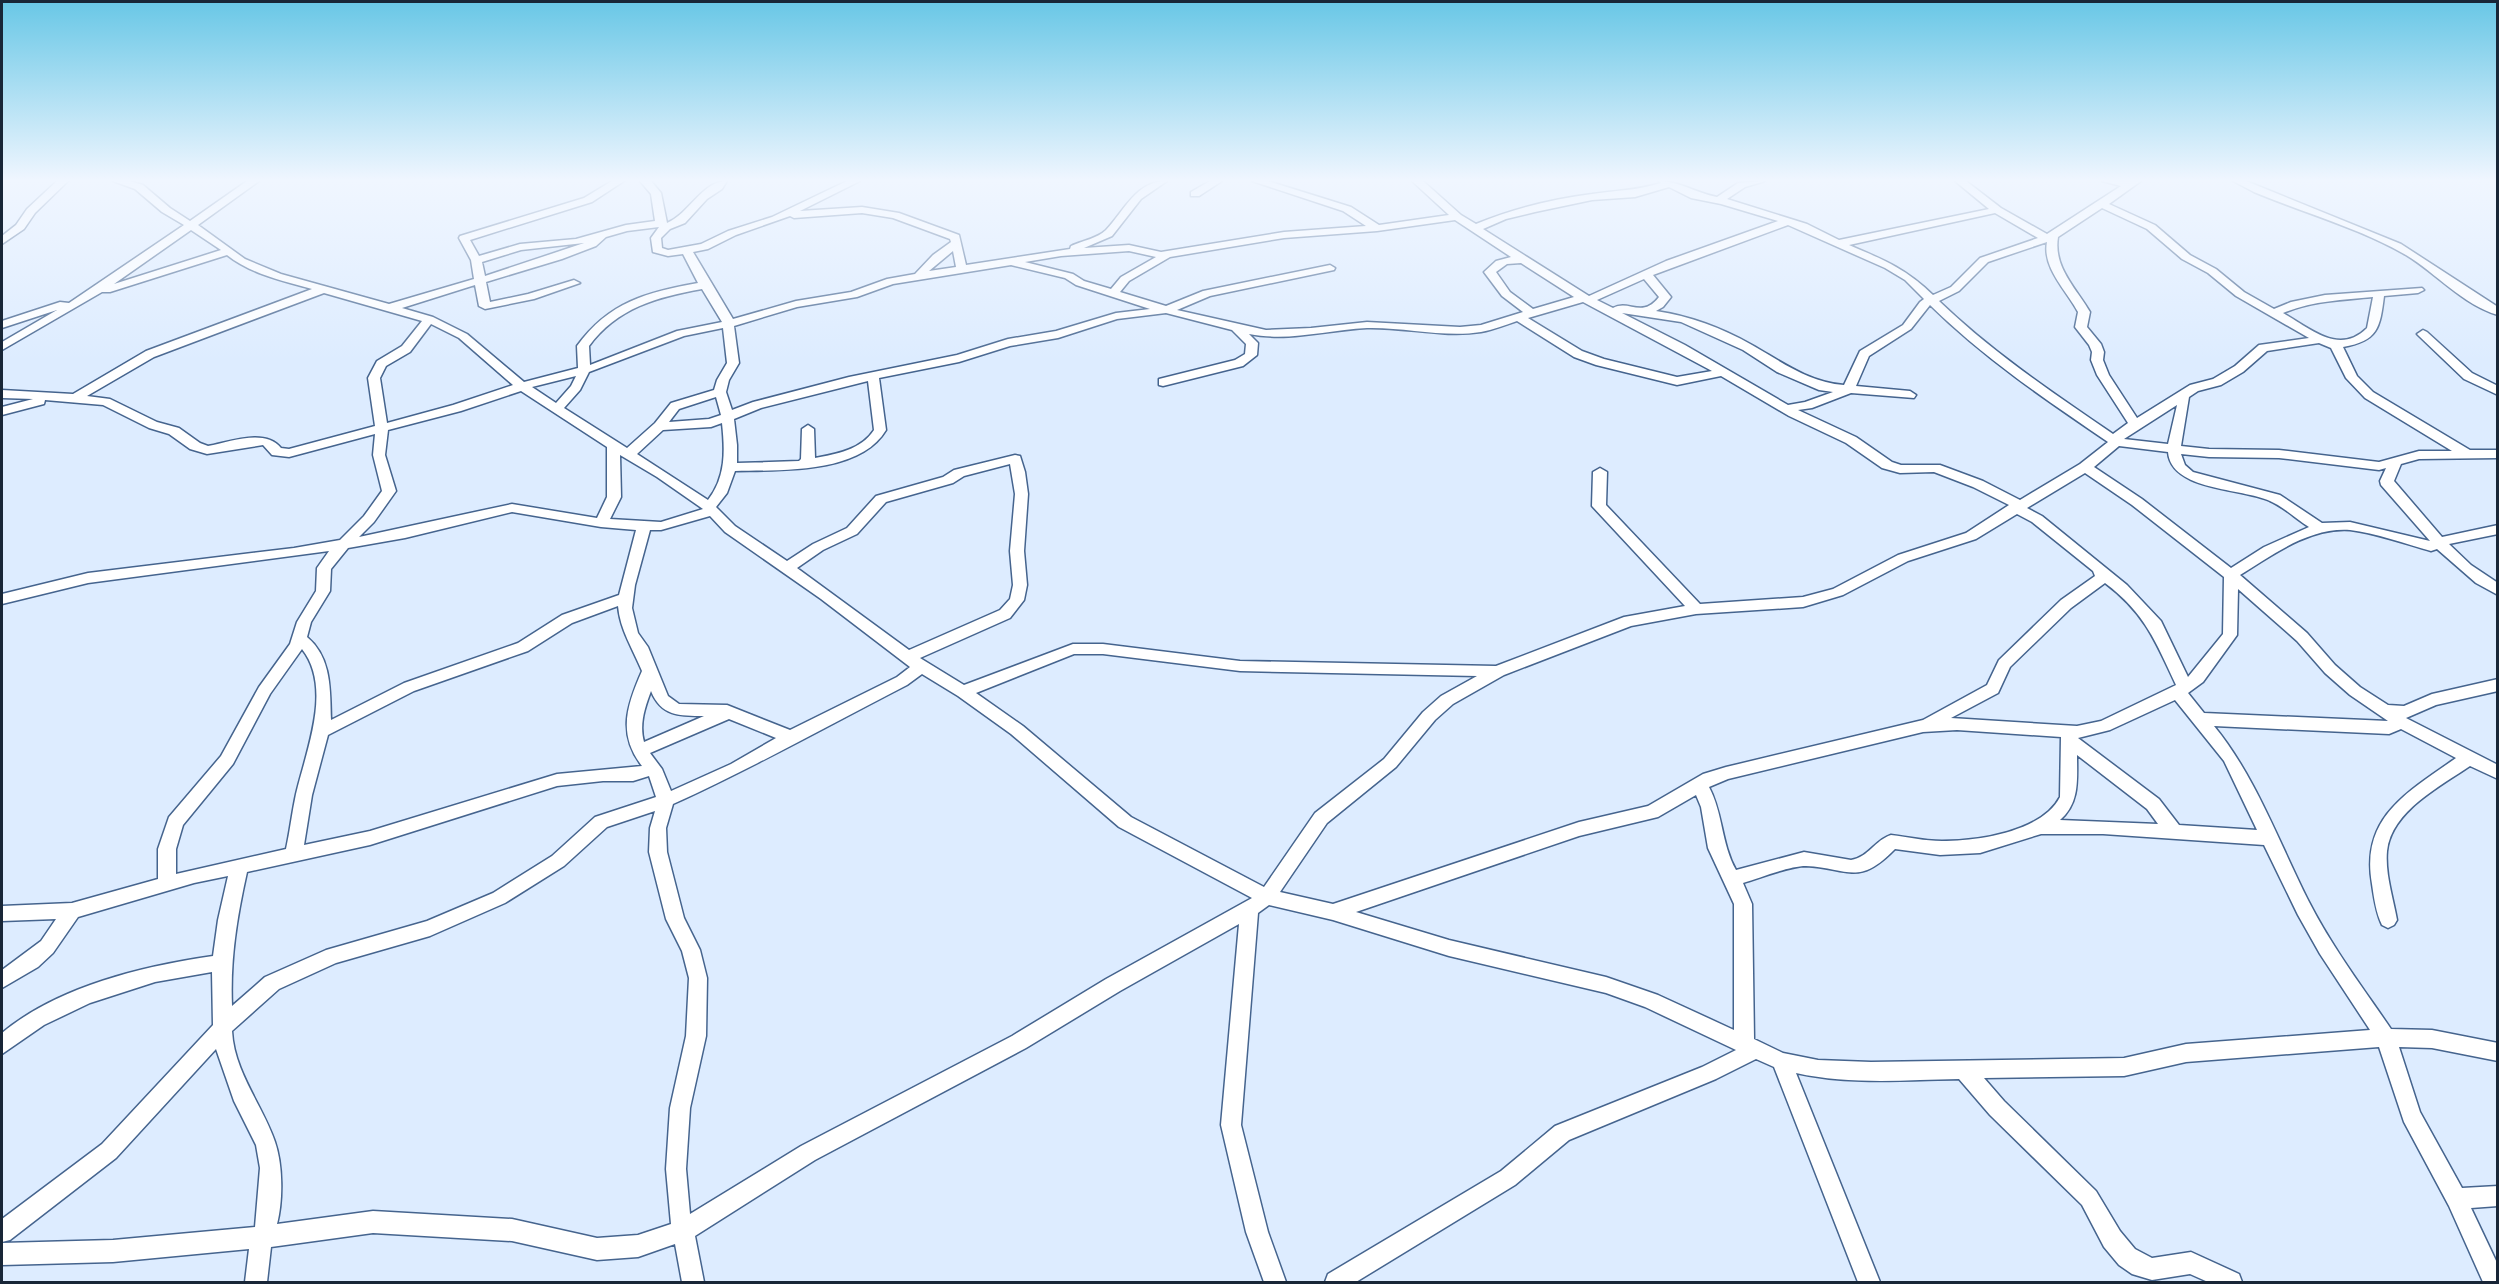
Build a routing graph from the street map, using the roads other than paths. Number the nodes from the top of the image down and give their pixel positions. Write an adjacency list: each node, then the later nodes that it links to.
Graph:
1 (170, 241): 38 (street)
2 (216, 241): 22 (street)
3 (466, 241): 25 (street)
4 (582, 241): 25 (street)
5 (595, 241): 32 (street)
6 (656, 241): 21 (street)
7 (713, 241): 21 (street)
8 (955, 241): 19 (street)
9 (1091, 241): 23 (street)
10 (1242, 241): 24 (street)
11 (1492, 241): 26 (street)
12 (1734, 241): 30 (street)
13 (1832, 241): 20 (street)
14 (1852, 241): 20 (street)
15 (2039, 241): 41 (street)
16 (2050, 241): 75 (street)
17 (2167, 241): 45 (street)
18 (2387, 241): 46 (street)
19 (955, 244): 29 (street); 31 (street)
20 (1838, 244): 41 (street)
21 (687, 250): 34 (street)
22 (226, 252): 35 (street); 38 (street)
23 (1060, 253): 24 (street); 27 (street)
24 (1173, 253): 37 (street)
25 (477, 260): 32 (street)
26 (1520, 260): 40 (street); 47 (street)
27 (1011, 261): 29 (street); 37 (street)
28 (1330, 268): 44 (street)
29 (962, 270): 31 (street)
30 (1645, 273): 40 (street); 48 (street)
31 (918, 277): 51 (street)
32 (479, 282): 33 (street); 42 (street)
33 (574, 283)
34 (705, 285): 51 (street); 58 (street)
35 (324, 290): 42 (street); 70 (street)
36 (2418, 290): 39 (street)
37 (1113, 294): 44 (street)
38 (90, 295): 52 (street); 57 (street)
39 (2379, 295): 45 (street); 56 (street)
40 (1587, 299): 43 (street); 47 (street)
41 (1932, 301): 63 (street); 79 (street)
42 (392, 307): 50 (street)
43 (1605, 307): 48 (street); 59 (street)
44 (1166, 310): 53 (street); 60 (street)
45 (2276, 312): 55 (street)
46 (2498, 312)
47 (1531, 313): 49 (street)
48 (1643, 314): 63 (street)
49 (1519, 318): 53 (street); 59 (street)
50 (429, 320): 62 (street); 77 (street)
51 (728, 324): 58 (street); 65 (street)
52 (2, 325)
53 (1237, 329): 61 (street)
54 (2423, 334): 64 (street)
55 (2323, 339): 56 (street); 68 (street)
56 (2336, 345): 82 (street)
57 (3, 346)
58 (584, 371): 62 (street); 72 (street)
59 (1720, 373): 71 (street)
60 (873, 376): 74 (street); 86 (street)
61 (1163, 382)
62 (523, 386): 72 (street); 77 (street)
63 (1848, 390): 67 (street); 71 (street)
64 (2498, 391)
65 (720, 393): 74 (street); 76 (street)
66 (2, 394): 69 (street)
67 (1910, 395)
68 (2183, 396): 75 (street); 81 (street)
69 (55, 397): 70 (street); 73 (street)
70 (75, 398): 77 (street)
71 (1789, 408): 90 (street)
72 (556, 410): 80 (street)
73 (2, 411)
74 (726, 417): 76 (street); 87 (street)
75 (2135, 424): 79 (street)
76 (659, 426): 83 (street)
77 (382, 429): 96 (street)
78 (808, 429): 86 (street)
79 (2116, 442): 81 (street); 88 (street)
80 (613, 446): 83 (street); 92 (street)
81 (2176, 448): 85 (street); 94 (street)
82 (2465, 453): 84 (street); 85 (street)
83 (629, 454): 91 (street)
84 (2498, 454)
85 (2395, 463): 97 (street)
86 (802, 465): 87 (street)
87 (730, 467): 91 (street)
88 (2085, 467): 90 (street); 100 (street)
89 (1600, 472): 104 (street)
90 (2017, 506): 99 (street); 104 (street)
91 (711, 509): 93 (street); 98 (street)
92 (601, 523): 93 (street); 96 (street)
93 (644, 526): 102 (street)
94 (2319, 528): 97 (street); 100 (street)
95 (2498, 529): 97 (street)
96 (345, 544): 103 (street); 105 (street)
97 (2438, 545): 101 (street)
98 (788, 567): 106 (street); 106 (street)
99 (2102, 573): 110 (street); 116 (street)
100 (2231, 575): 110 (street); 112 (street)
101 (2498, 590)
102 (626, 598): 108 (street); 117 (street)
103 (2, 599)
104 (1696, 609): 107 (street)
105 (299, 639): 117 (street); 132 (street)
106 (915, 662): 111 (street); 119 (street)
107 (1499, 670): 111 (street); 133 (street)
108 (649, 673): 113 (street); 120 (street)
109 (2498, 685): 112 (street)
110 (2181, 690): 114 (street); 118 (street)
111 (963, 692): 133 (street)
112 (2385, 711): 115 (street)
113 (729, 712): 119 (street); 120 (street)
114 (2201, 719): 115 (street); 128 (street)
115 (2401, 722): 121 (street)
116 (1923, 726): 118 (street); 124 (street)
117 (323, 730): 129 (street)
118 (2069, 736): 126 (street); 127 (street)
119 (791, 737): 125 (street)
120 (639, 751): 122 (street)
121 (2469, 758): 123 (street); 138 (street)
122 (653, 769): 125 (street); 129 (street)
123 (2498, 773)
124 (1698, 785): 131 (street); 136 (street)
125 (666, 800): 141 (street); 150 (street)
126 (2041, 827): 127 (street); 131 (street)
127 (2174, 832): 128 (street)
128 (2268, 838): 142 (street)
129 (294, 855): 130 (street)
130 (239, 868): 132 (street); 139 (street)
131 (1733, 878): 144 (street)
132 (167, 884): 135 (street)
133 (1267, 897): 134 (street); 136 (street)
134 (1249, 909): 150 (street); 156 (street)
135 (72, 911): 137 (street); 140 (street)
136 (1333, 912): 144 (street)
137 (2, 913)
138 (2388, 920)
139 (222, 962): 141 (street); 143 (street)
140 (2, 980)
141 (223, 1026): 151 (street); 152 (street)
142 (2386, 1038): 145 (street); 147 (street); 149 (street)
143 (2, 1045)
144 (1749, 1047): 146 (street); 157 (street)
145 (2498, 1052)
146 (1781, 1061): 147 (street); 158 (street)
147 (1964, 1070): 159 (street)
148 (2498, 1196): 149 (street)
149 (2456, 1199): 160 (street)
150 (683, 1231): 152 (street); 155 (street)
151 (2, 1232)
152 (263, 1237): 153 (street); 154 (street)
153 (2, 1254)
154 (256, 1282)
155 (693, 1282)
156 (1275, 1282)
157 (1336, 1282)
158 (1869, 1282)
159 (2231, 1282)
160 (2494, 1282)

